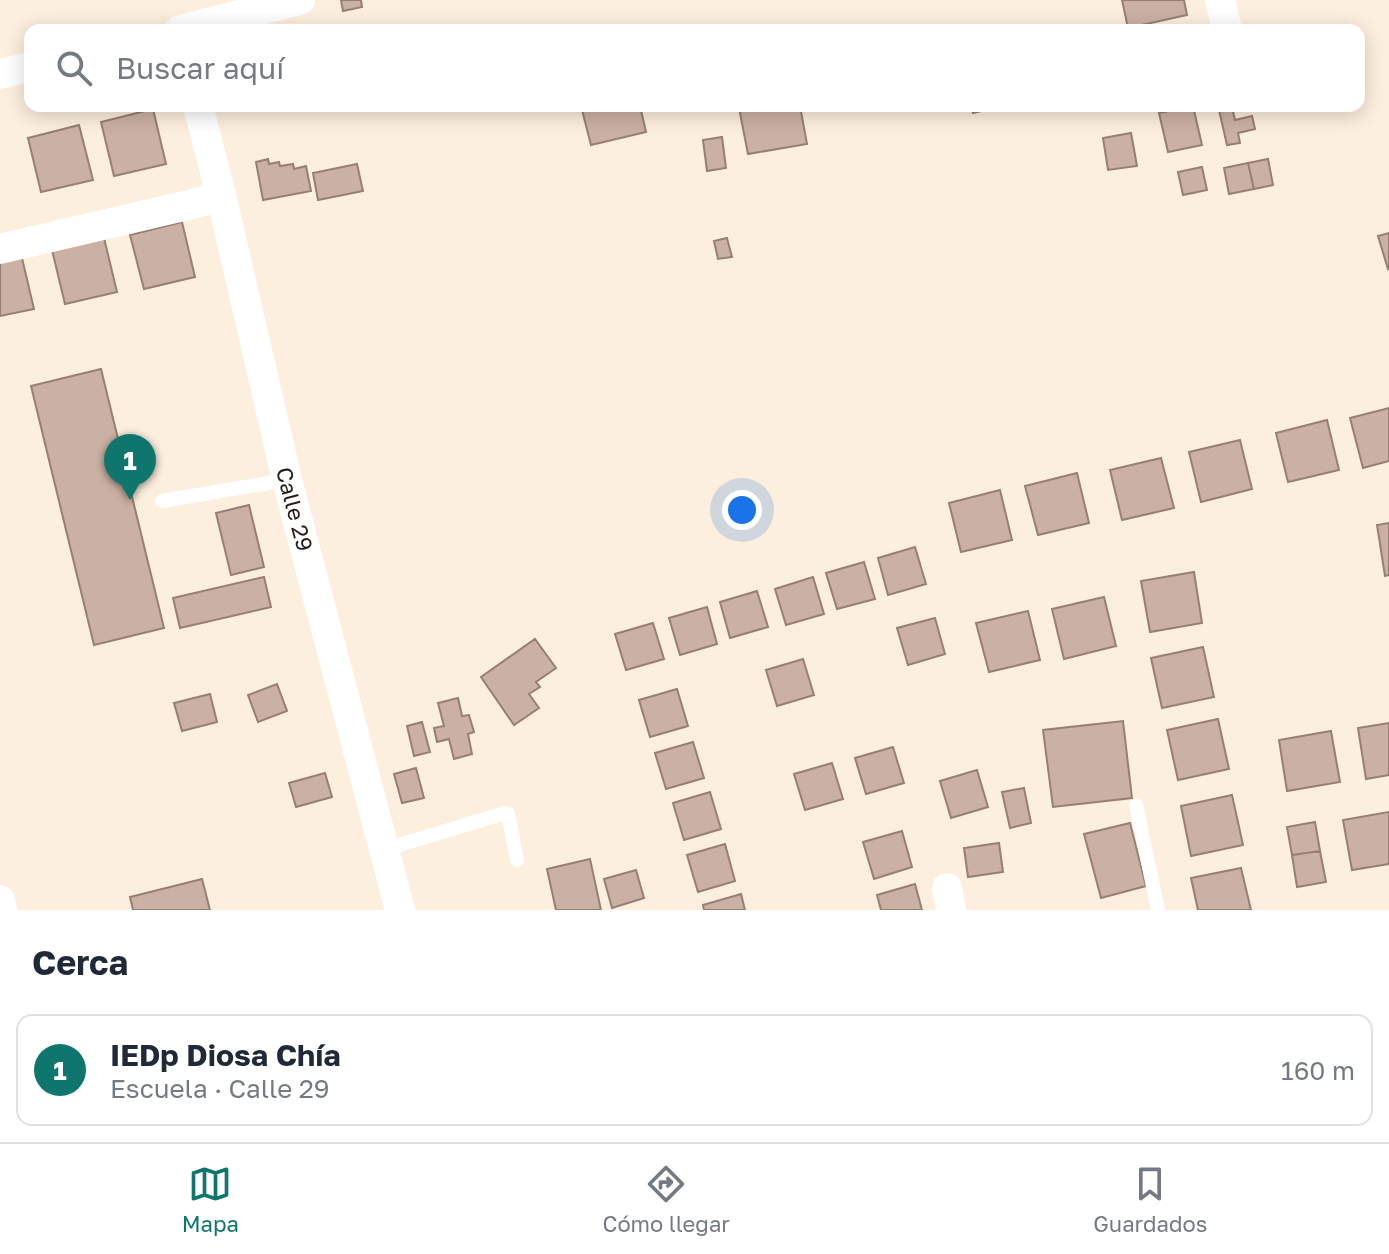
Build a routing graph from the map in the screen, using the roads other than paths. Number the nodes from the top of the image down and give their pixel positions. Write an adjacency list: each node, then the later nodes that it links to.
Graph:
1 (300, 0): 3 (street)
2 (1220, 0): 4 (street)
3 (204, 24)
4 (1226, 24)
5 (24, 68): 6 (street)
6 (0, 74)
7 (200, 112): 8 (street, Calle 29)
8 (221, 195): 9 (street); 10 (street, Calle 29)
9 (0, 249)
10 (287, 480): 11 (lane); 13 (street, Calle 29)
11 (162, 501)
12 (1136, 805): 18 (lane)
13 (386, 849): 14 (lane); 17 (street, Calle 29)
14 (517, 860)
15 (0, 900): 16 (street)
16 (2, 910)
17 (400, 910)
18 (1158, 910)

